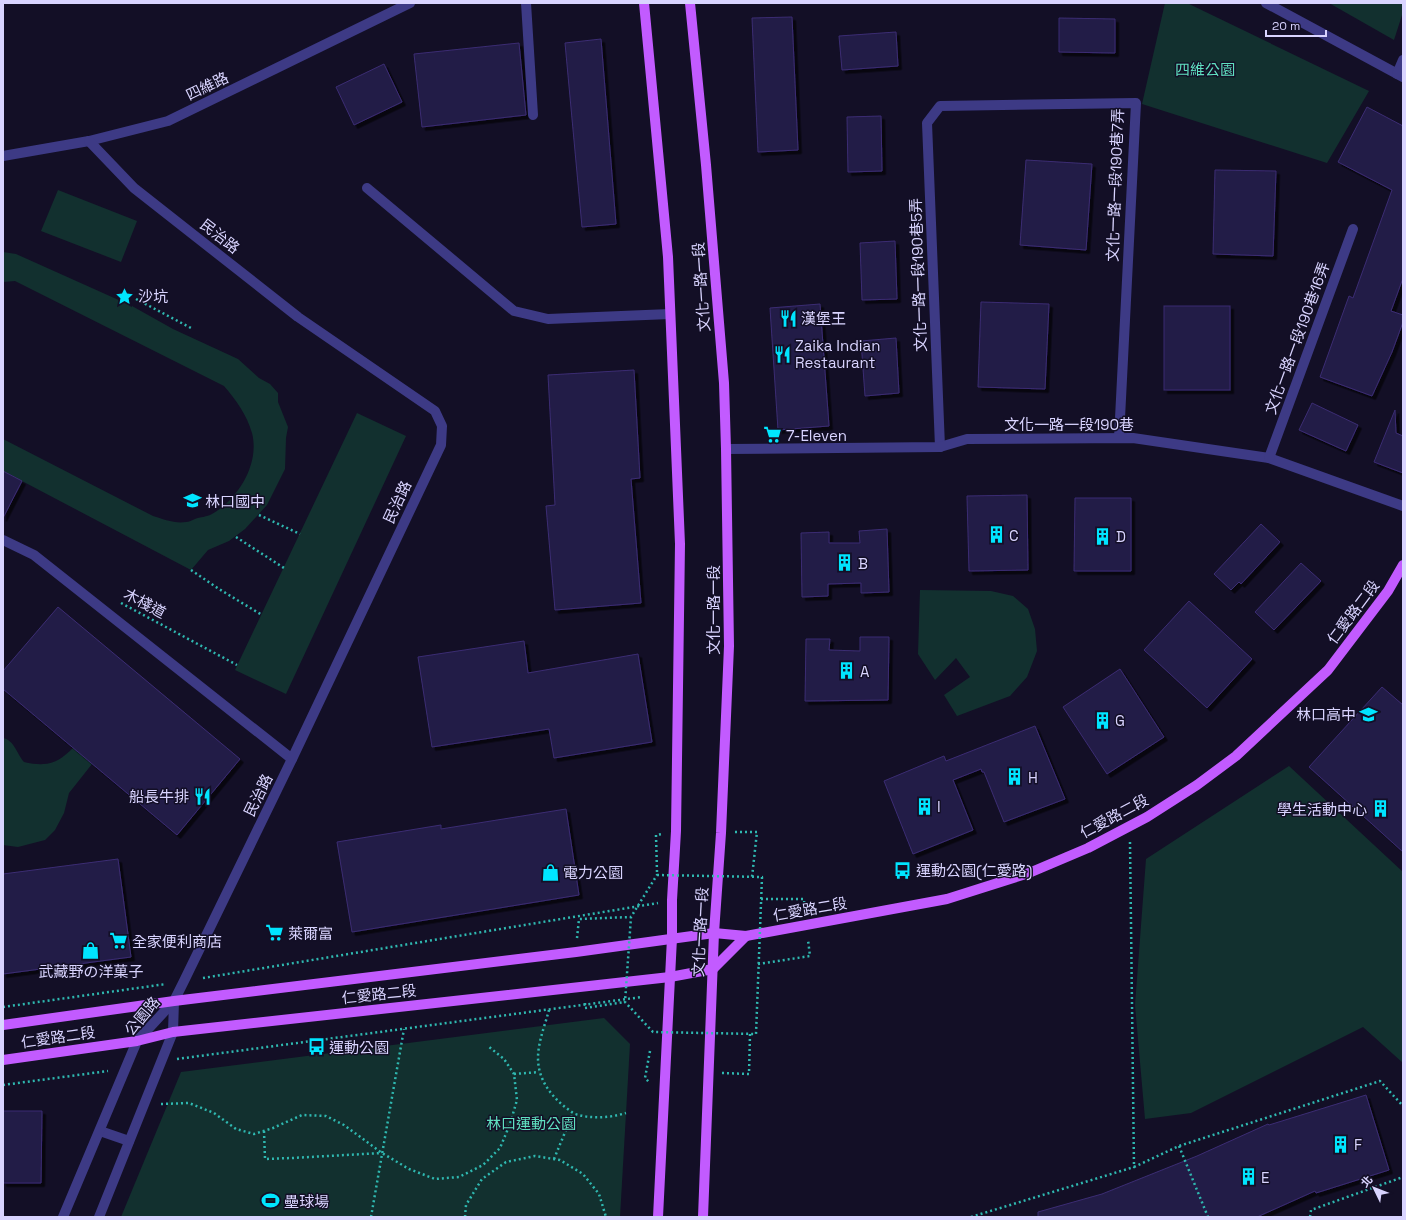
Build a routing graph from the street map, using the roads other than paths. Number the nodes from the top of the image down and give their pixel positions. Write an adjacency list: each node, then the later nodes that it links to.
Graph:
1 (410, 3): 10 (street, 四維路)
2 (526, 3): 9 (street)
3 (644, 3): 14 (main road, 文化一路一段)
4 (690, 3): 17 (main road, 文化一路一段)
5 (1266, 3): 7 (street)
6 (1403, 60): 7 (street)
7 (1400, 75)
8 (940, 106): 15 (street, 文化一路一段190巷7弄); 16 (street, 文化一路一段190巷5弄)
9 (533, 115)
10 (89, 141): 11 (street, 四維路); 22 (street, 民治路)
11 (3, 156)
12 (367, 188): 14 (street)
13 (1353, 229): 18 (street, 文化一路一段190巷16弄)
14 (670, 314): 25 (main road, 文化一路一段)
15 (1119, 438): 16 (street, 文化一路一段190巷); 18 (street, 文化一路一段190巷)
16 (940, 447): 17 (street, 文化一路一段190巷)
17 (726, 449): 23 (main road, 文化一路一段)
18 (1269, 458): 19 (street, 文化一路一段190巷)
19 (1403, 506)
20 (3, 540): 22 (street)
21 (1403, 565): 24 (main road, 仁愛路二段)
22 (292, 759): 28 (street, 民治路)
23 (714, 933): 24 (main road, 仁愛路二段); 25 (main road, 仁愛路二段); 26 (main road, 文化一路一段)
24 (746, 936): 26 (main road)
25 (672, 938): 27 (main road, 文化一路一段); 28 (main road, 仁愛路二段)
26 (713, 969): 27 (main road, 仁愛路二段); 38 (main road, 文化一路一段)
27 (670, 977): 30 (main road, 仁愛路二段); 37 (main road, 文化一路一段)
28 (174, 1001): 29 (main road, 仁愛路二段); 30 (street, 公園路); 31 (street, 公園路)
29 (3, 1025)
30 (173, 1032): 31 (main road, 仁愛路二段); 34 (street, 公園路)
31 (138, 1041): 32 (main road, 仁愛路二段); 33 (street, 公園路)
32 (3, 1060)
33 (100, 1131): 34 (street); 35 (street, 公園路)
34 (129, 1141): 36 (street, 公園路)
35 (63, 1217)
36 (99, 1217)
37 (658, 1217)
38 (703, 1217)

